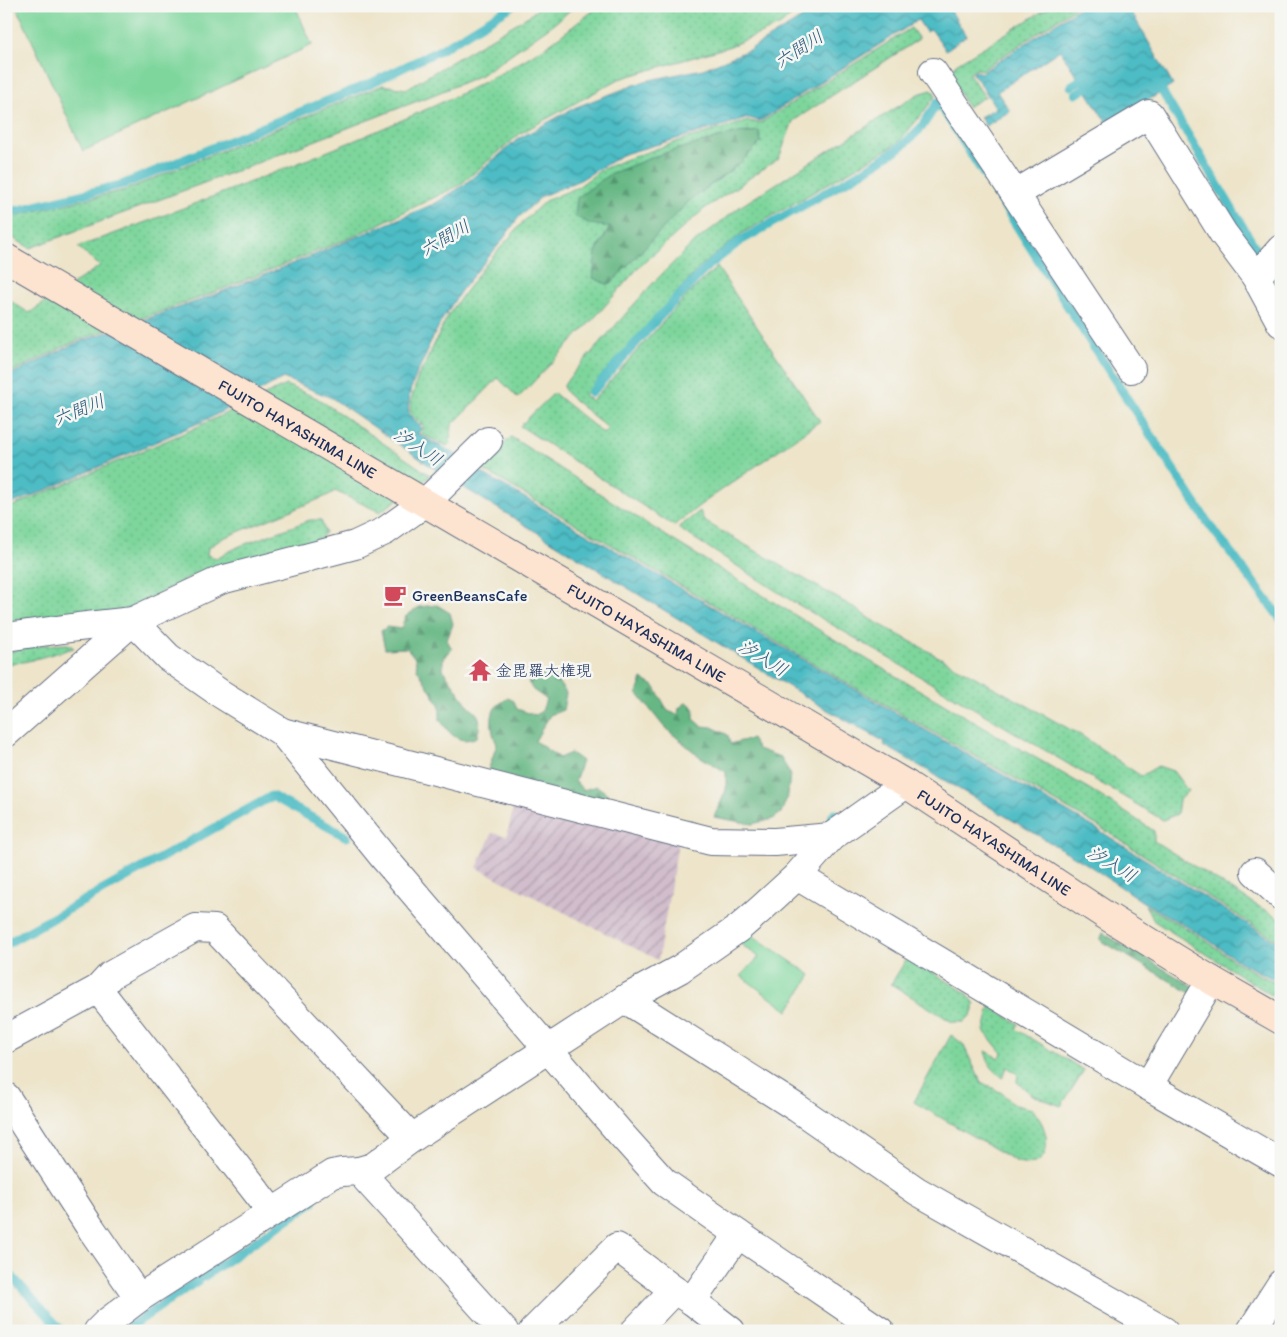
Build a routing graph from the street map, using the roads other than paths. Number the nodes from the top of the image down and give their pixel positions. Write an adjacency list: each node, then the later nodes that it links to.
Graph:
1 (933, 72): 2 (street)
2 (1016, 194): 4 (street); 6 (street)
3 (10, 261): 8 (main road, FUJITO HAYASHIMA LINE)
4 (1267, 263): 5 (street)
5 (1281, 323)
6 (1131, 369)
7 (488, 441): 8 (street)
8 (426, 495): 9 (street); 13 (main road, FUJITO HAYASHIMA LINE)
9 (133, 621): 10 (street); 11 (street); 12 (street)
10 (6, 637)
11 (282, 732): 14 (street); 23 (street)
12 (6, 733)
13 (906, 784): 14 (street); 18 (main road, FUJITO HAYASHIMA LINE)
14 (831, 837): 16 (street)
15 (1255, 872): 17 (street)
16 (797, 876): 20 (street); 24 (street)
17 (1281, 896)
18 (1211, 980): 21 (main road, FUJITO HAYASHIMA LINE); 24 (street)
19 (98, 989): 22 (street); 26 (street); 29 (street)
20 (625, 999): 23 (street); 40 (street)
21 (1281, 1020)
22 (6, 1039)
23 (548, 1049): 26 (street); 30 (street)
24 (1148, 1086): 27 (street)
25 (6, 1097): 33 (street)
26 (412, 1138): 28 (street)
27 (1281, 1163)
28 (360, 1170): 29 (street); 35 (street)
29 (272, 1212): 33 (street)
30 (738, 1234): 32 (street); 39 (street)
31 (1281, 1284): 41 (street)
32 (683, 1296): 36 (street); 37 (street); 38 (street)
33 (139, 1298): 34 (street)
34 (98, 1331)
35 (504, 1331)
36 (533, 1331)
37 (635, 1331)
38 (731, 1331)
39 (880, 1331)
40 (1164, 1331)
41 (1251, 1331)

